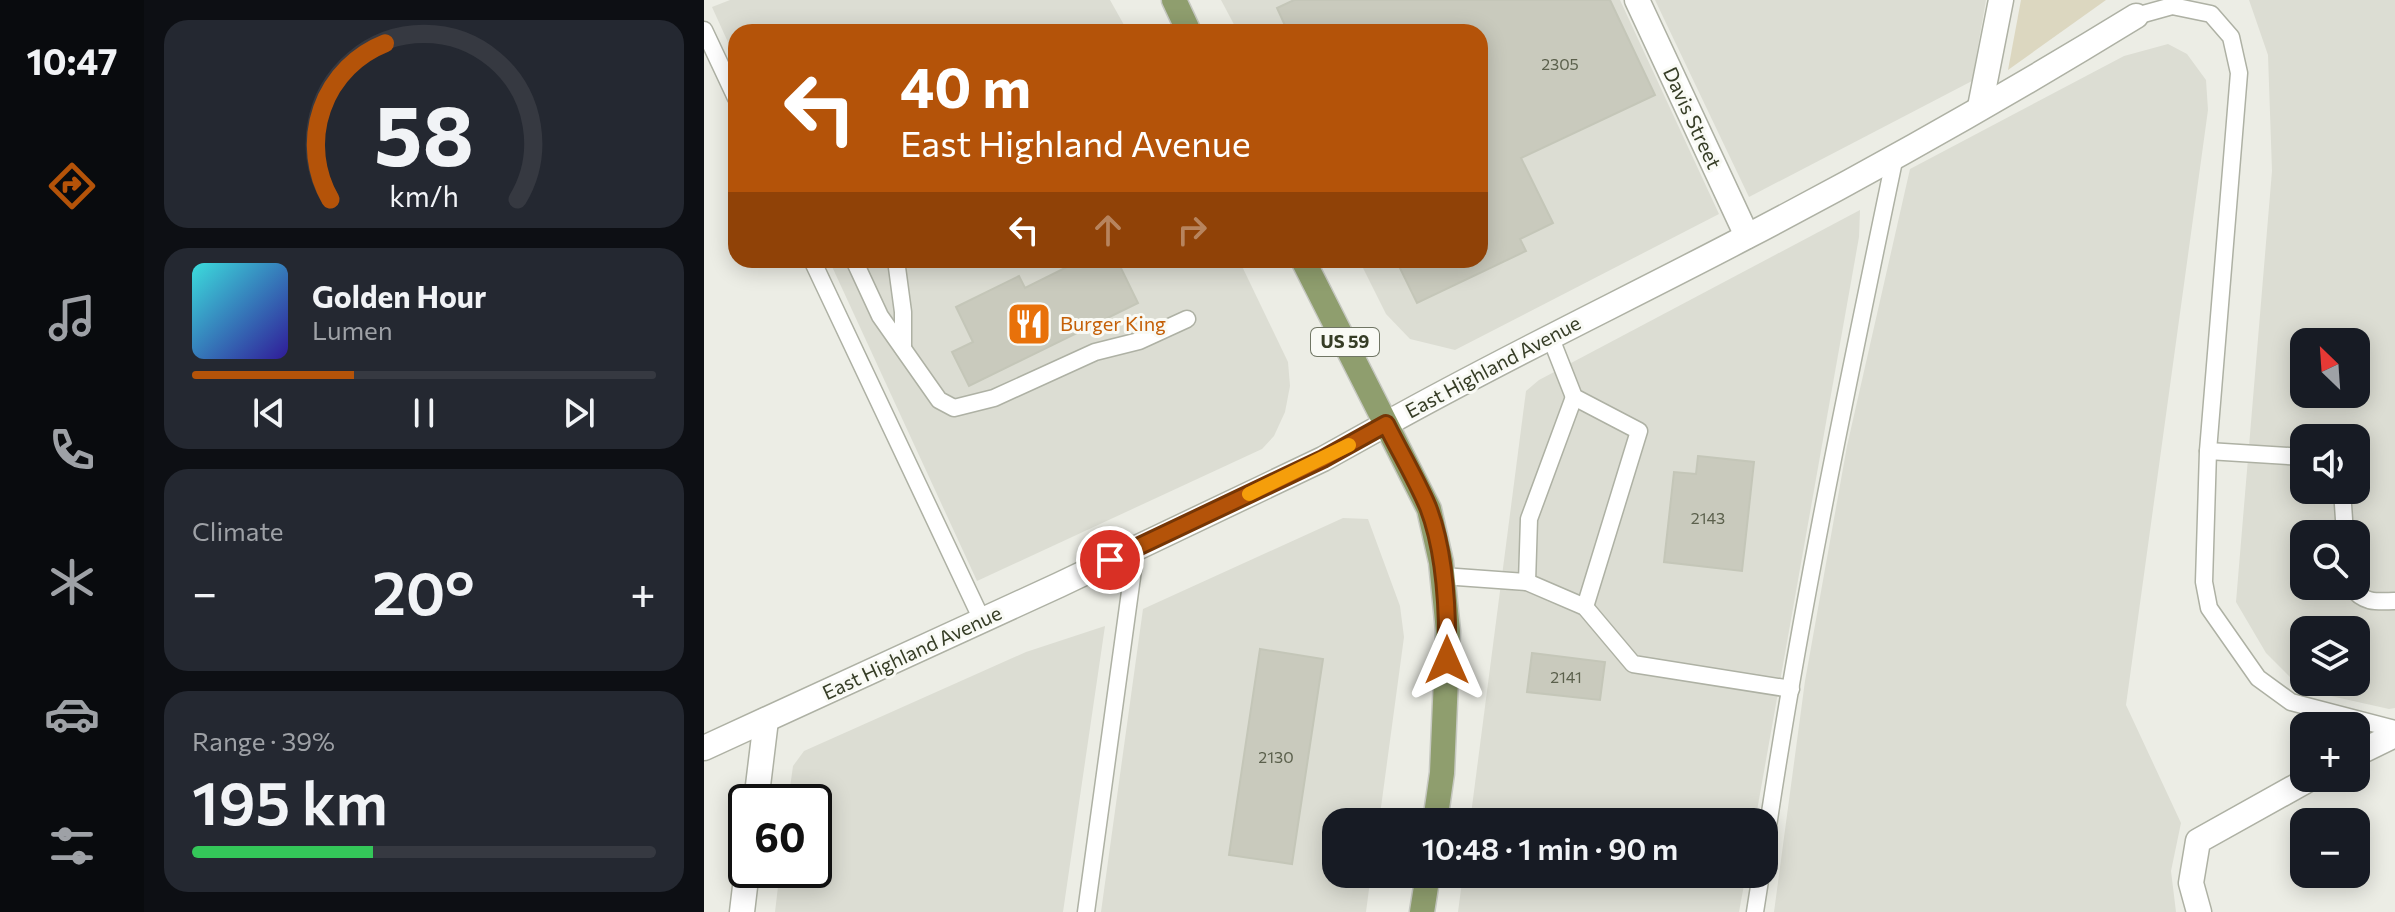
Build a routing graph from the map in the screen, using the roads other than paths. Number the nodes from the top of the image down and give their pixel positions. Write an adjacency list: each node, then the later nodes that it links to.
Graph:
1 (1174, 0): 5 (main road)
2 (1637, 0): 10 (street, Davis Street)
3 (2001, 0): 8 (street)
4 (2136, 16): 8 (street, East Highland Avenue); 20 (lane)
5 (1185, 24)
6 (704, 30): 7 (lane)
7 (728, 81)
8 (1980, 107): 9 (street, East Highland Avenue)
9 (1895, 156): 10 (street, East Highland Avenue); 29 (lane)
10 (1747, 236): 16 (street, East Highland Avenue)
11 (816, 268): 28 (lane)
12 (858, 268): 17 (lane)
13 (897, 268): 17 (lane)
14 (1307, 268): 19 (main road, US 59)
15 (1187, 319): 17 (lane)
16 (1550, 336): 18 (lane); 19 (street, East Highland Avenue)
17 (903, 348)
18 (1574, 397): 24 (lane); 27 (lane)
19 (1386, 424): 22 (street, East Highland Avenue); 23 (main road, US 59)
20 (2208, 451): 21 (lane); 31 (lane)
21 (2290, 456)
22 (1136, 548): 28 (street, East Highland Avenue); 42 (lane)
23 (1443, 576): 24 (lane); 36 (main road, US 59)
24 (1527, 582): 27 (lane)
25 (2366, 600): 26 (lane)
26 (2395, 601)
27 (1585, 607): 29 (lane)
28 (982, 620): 30 (street, East Highland Avenue)
29 (1791, 689): 37 (lane)
30 (766, 720): 33 (street, East Highland Avenue); 34 (street)
31 (2395, 732): 32 (street)
32 (2370, 746)
33 (704, 748)
34 (758, 784)
35 (2290, 790): 45 (street)
36 (1437, 808)
37 (1771, 808)
38 (745, 888): 41 (street)
39 (1426, 888): 43 (main road)
40 (1759, 888): 44 (lane)
41 (742, 912)
42 (1086, 912)
43 (1422, 912)
44 (1755, 912)
45 (2199, 912)

